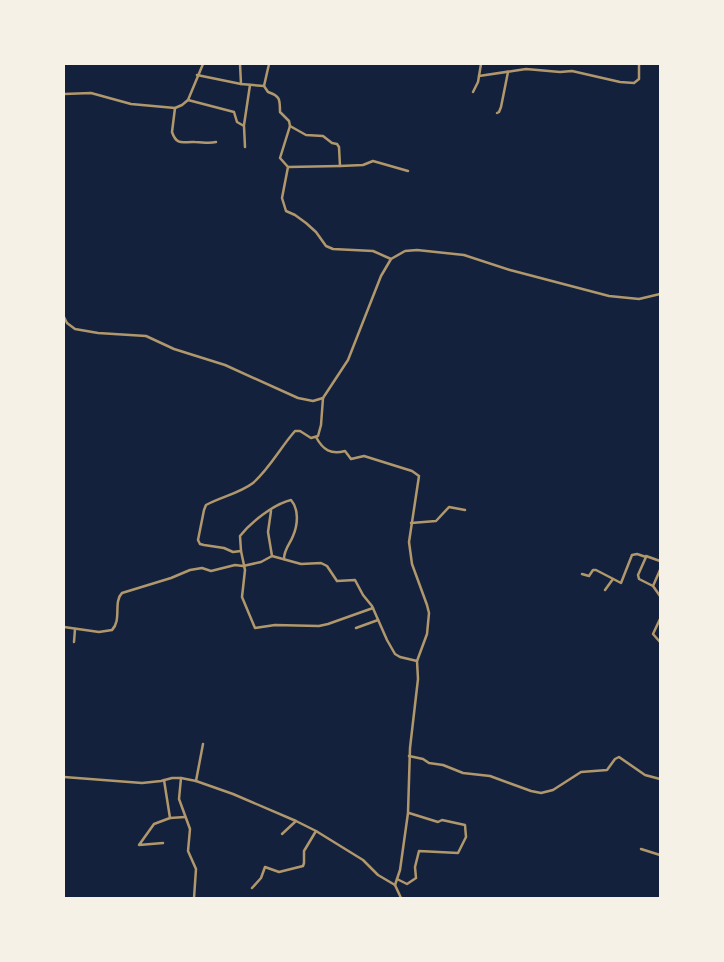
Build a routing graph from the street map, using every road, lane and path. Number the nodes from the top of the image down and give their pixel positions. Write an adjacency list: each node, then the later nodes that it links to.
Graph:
1 (203, 64): 7 (street)
2 (240, 64): 9 (street)
3 (269, 64): 11 (street)
4 (481, 64): 8 (street)
5 (639, 64): 6 (street)
6 (508, 72): 8 (street); 16 (street)
7 (198, 75): 9 (street); 14 (street)
8 (479, 76): 12 (street)
9 (241, 84): 10 (street)
10 (250, 85): 11 (street); 17 (street)
11 (264, 86): 18 (street)
12 (473, 92)
13 (64, 94): 15 (street)
14 (188, 100): 15 (street); 17 (street)
15 (175, 108): 19 (street)
16 (497, 113)
17 (244, 126): 20 (street)
18 (290, 126): 21 (street); 22 (street)
19 (216, 142)
20 (245, 147)
21 (340, 166): 22 (street); 23 (street)
22 (288, 167): 24 (street)
23 (408, 171)
24 (392, 259): 25 (street); 27 (street)
25 (660, 294)
26 (64, 317): 27 (street)
27 (323, 398): 28 (street)
28 (316, 437): 31 (street); 32 (street)
29 (271, 510): 32 (street); 33 (street); 35 (street)
30 (466, 510): 31 (street)
31 (411, 523): 52 (street)
32 (241, 551): 37 (street)
33 (272, 556): 35 (street); 37 (street)
34 (646, 556): 36 (street); 40 (street); 41 (street)
35 (284, 559): 44 (street)
36 (660, 561)
37 (245, 566): 44 (street); 49 (street)
38 (660, 570): 41 (street)
39 (582, 574): 40 (street)
40 (613, 579): 42 (street)
41 (653, 586): 43 (street)
42 (605, 590)
43 (660, 596)
44 (373, 608): 46 (street)
45 (660, 619): 51 (street)
46 (378, 620): 48 (street); 52 (street)
47 (64, 627): 49 (street)
48 (356, 628)
49 (75, 629): 50 (street)
50 (74, 642)
51 (660, 642)
52 (417, 661): 54 (street)
53 (203, 744): 59 (street)
54 (409, 756): 57 (street); 60 (street)
55 (64, 777): 58 (street)
56 (181, 778): 58 (street); 59 (street); 62 (street)
57 (660, 779)
58 (164, 780): 61 (street)
59 (196, 781): 63 (street)
60 (408, 813): 69 (street); 69 (street)
61 (170, 818): 62 (street); 66 (street)
62 (185, 818): 72 (street)
63 (296, 820): 64 (street); 65 (street)
64 (316, 831): 70 (street); 71 (street)
65 (282, 834)
66 (162, 843)
67 (641, 849): 68 (street)
68 (660, 855)
69 (397, 879): 70 (street)
70 (395, 885): 73 (street)
71 (252, 888)
72 (194, 898)
73 (401, 898)

